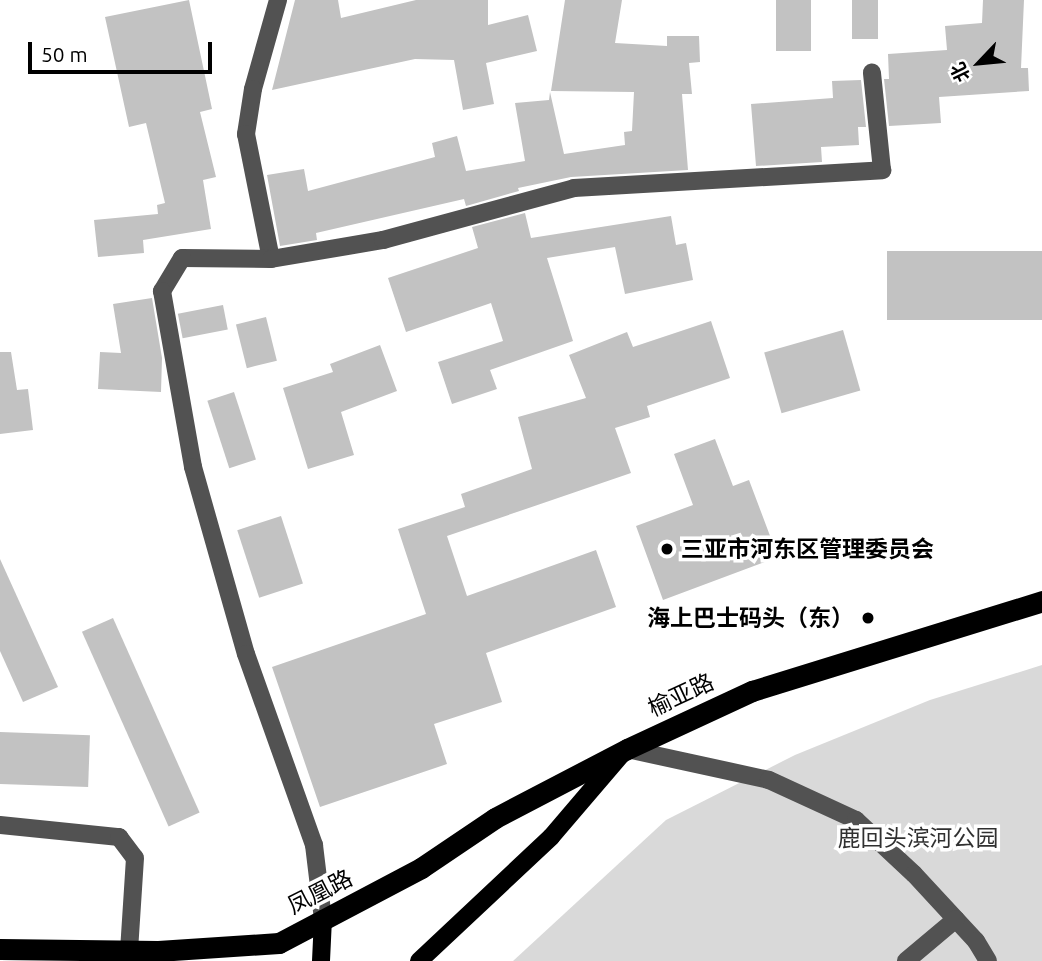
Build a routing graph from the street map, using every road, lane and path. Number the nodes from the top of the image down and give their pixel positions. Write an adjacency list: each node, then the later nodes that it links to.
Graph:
1 (278, 0): 3 (street)
2 (872, 73): 3 (street)
3 (271, 258): 7 (street)
4 (1042, 601): 5 (highway, 榆亚路)
5 (627, 749): 7 (highway, 凤凰路); 8 (street); 13 (main road, 榆亚路)
6 (0, 825): 10 (street)
7 (323, 919): 11 (highway, 凤凰路); 12 (main road)
8 (956, 919): 14 (street); 15 (street)
9 (0, 949): 10 (highway, 凤凰路)
10 (130, 951): 11 (highway, 凤凰路)
11 (165, 956)
12 (321, 961)
13 (419, 961)
14 (906, 961)
15 (988, 961)

